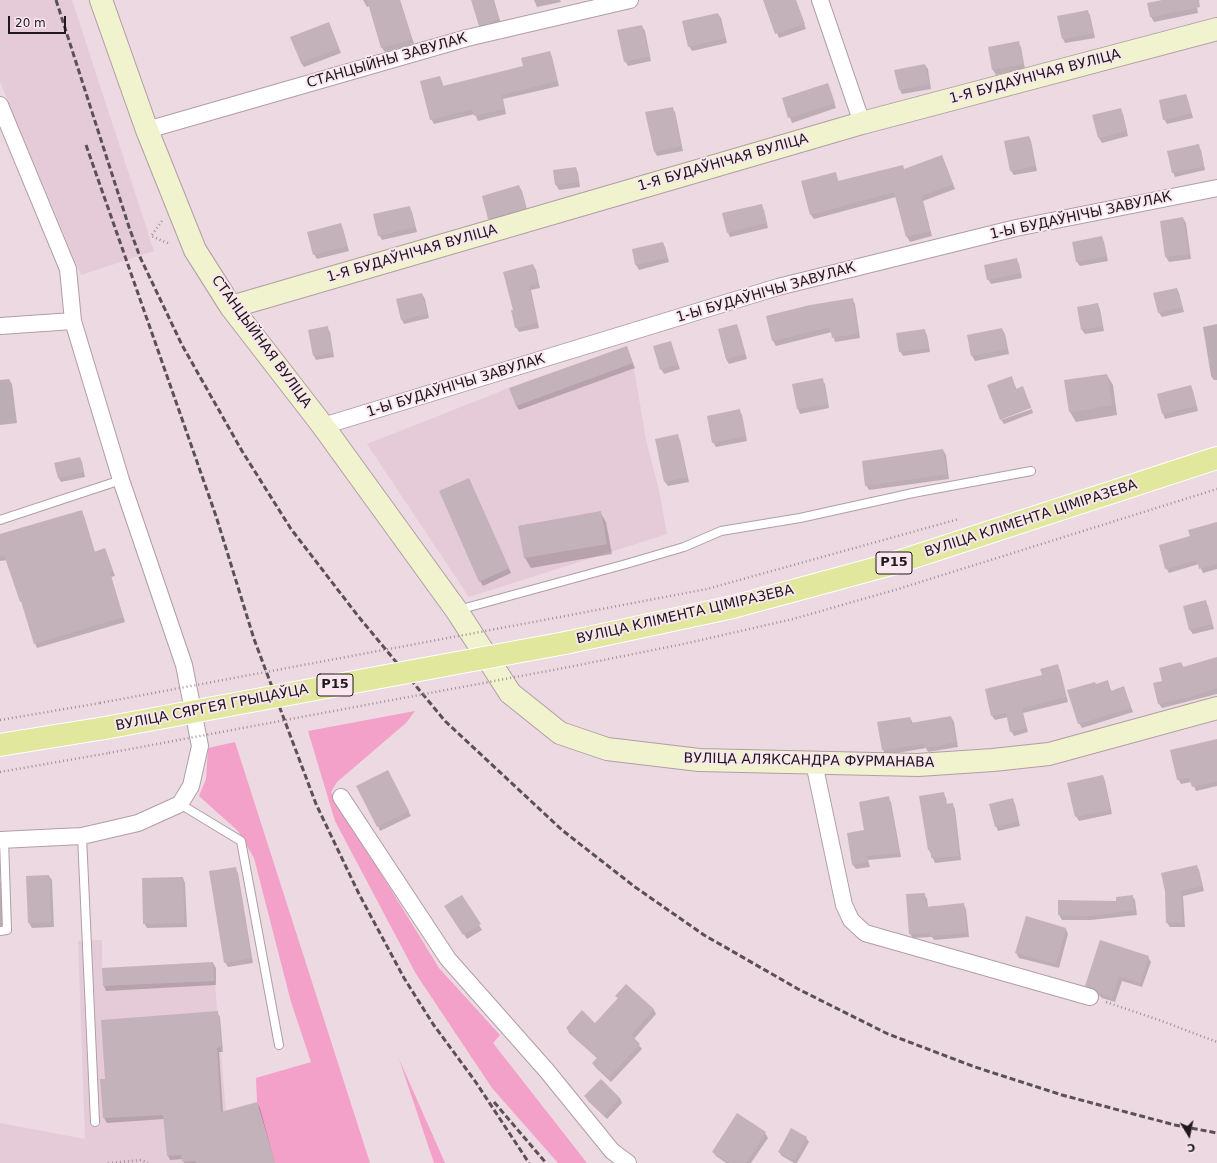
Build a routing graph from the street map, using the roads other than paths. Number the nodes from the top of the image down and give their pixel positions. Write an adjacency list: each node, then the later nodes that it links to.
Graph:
1 (101, 0): 7 (street, СТАНЦЫЙНАЯ ВУЛІЦА)
2 (630, 0): 7 (street, СТАНЦЫЙНЫ ЗАВУЛАК)
3 (820, 0): 6 (street)
4 (1217, 29): 6 (street, 1-Я БУДАЎНІЧАЯ ВУЛІЦА)
5 (0, 105): 10 (street)
6 (862, 123): 9 (street, 1-Я БУДАЎНІЧАЯ ВУЛІЦА)
7 (147, 130): 9 (street, СТАНЦЫЙНАЯ ВУЛІЦА)
8 (1217, 188): 12 (street, 1-Ы БУДАЎНІЧЫ ЗАВУЛАК)
9 (231, 307): 12 (street, СТАНЦЫЙНАЯ ВУЛІЦА)
10 (73, 321): 11 (street); 15 (street)
11 (0, 326)
12 (323, 426): 17 (street, СТАНЦЫЙНАЯ ВУЛІЦА)
13 (1217, 458): 18 (main road, ВУЛІЦА КЛІМЕНТА ЦІМІРАЗЕВА / Р15)
14 (1031, 471): 17 (lane)
15 (121, 480): 16 (lane); 23 (street)
16 (0, 520)
17 (457, 611): 21 (street, ВУЛІЦА АЛЯКСАНДРА ФУРМАНАВА)
18 (565, 642): 20 (main road, ВУЛІЦА СЯРГЕЯ ГРЫЦАЎЦА / Р15, bridge)
19 (1217, 708): 21 (street, ВУЛІЦА АЛЯКСАНДРА ФУРМАНАВА)
20 (0, 745)
21 (814, 763): 27 (street)
22 (341, 797): 30 (street)
23 (180, 804): 24 (street); 28 (lane)
24 (82, 836): 25 (street); 29 (lane)
25 (2, 840): 26 (lane)
26 (0, 931)
27 (1090, 997)
28 (279, 1045)
29 (94, 1122)
30 (628, 1163)

